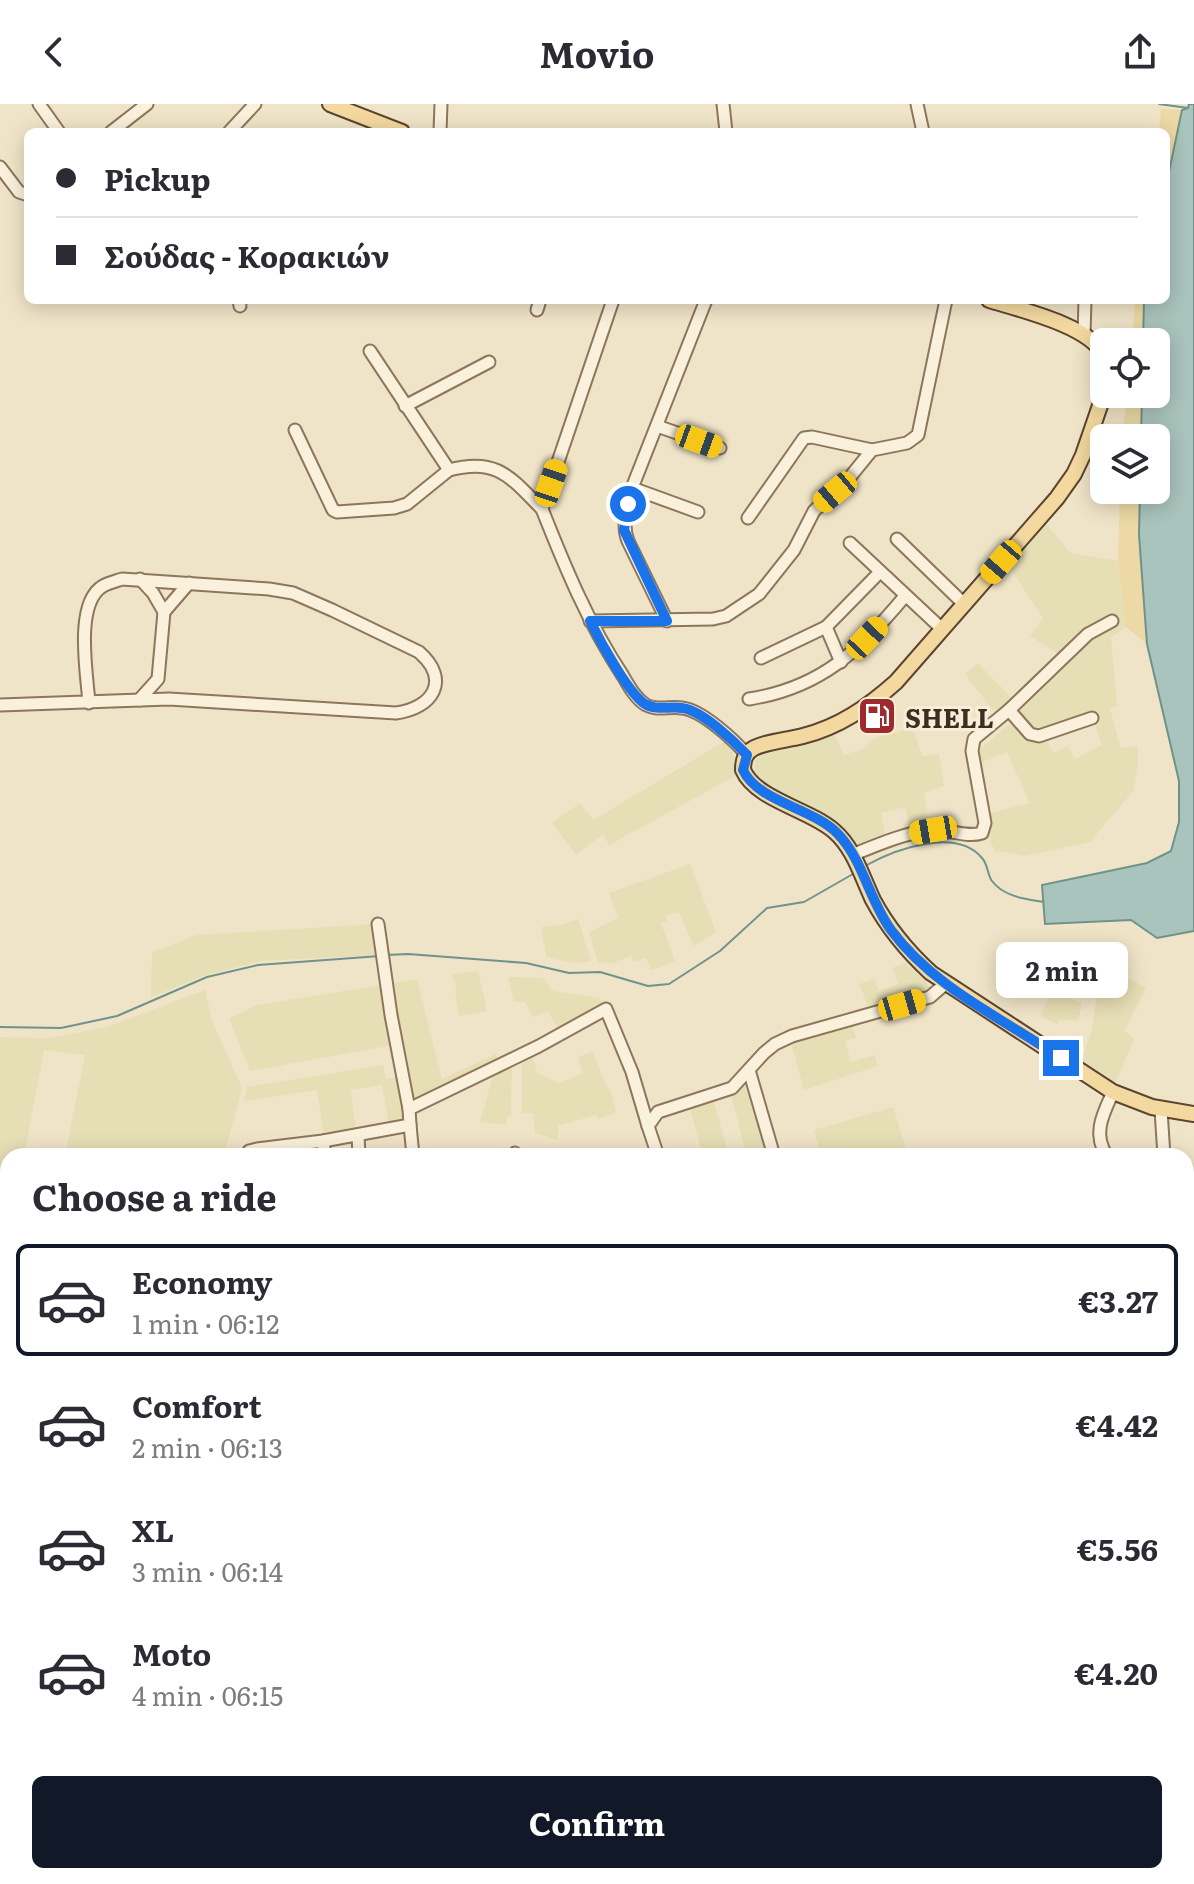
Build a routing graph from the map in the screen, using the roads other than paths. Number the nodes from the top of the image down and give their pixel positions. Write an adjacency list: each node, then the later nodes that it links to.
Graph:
1 (39, 104): 8 (street)
2 (147, 104): 9 (street)
3 (255, 104): 10 (street)
4 (330, 104): 11 (main road)
5 (441, 104): 12 (street)
6 (723, 104): 13 (street)
7 (917, 104): 14 (street)
8 (56, 128)
9 (116, 128)
10 (233, 128)
11 (392, 128)
12 (440, 128)
13 (726, 128)
14 (922, 128)
15 (0, 167): 16 (street)
16 (24, 194)
17 (612, 304): 34 (street)
18 (704, 304): 28 (street)
19 (945, 304): 31 (street)
20 (1002, 304): 22 (main road)
21 (1085, 304): 22 (street)
22 (1084, 335): 23 (main road)
23 (1090, 339)
24 (370, 351): 26 (street)
25 (489, 362): 26 (street)
26 (405, 406): 32 (street)
27 (1099, 408): 43 (main road)
28 (657, 426): 30 (street); 33 (street)
29 (295, 430): 32 (street)
30 (720, 448)
31 (872, 450): 36 (street); 46 (street)
32 (449, 470): 34 (street)
33 (632, 488): 35 (street); 46 (street)
34 (542, 509): 45 (street)
35 (698, 512)
36 (748, 518)
37 (897, 539): 43 (street)
38 (850, 543): 39 (street)
39 (880, 572): 42 (street); 48 (street)
40 (140, 579): 41 (street); 44 (street); 56 (street)
41 (189, 583): 44 (street); 53 (street)
42 (905, 596): 49 (street); 51 (street)
43 (964, 604): 49 (main road)
44 (164, 612): 52 (street)
45 (590, 621): 46 (street); 60 (street)
46 (667, 621)
47 (1112, 621): 58 (street)
48 (826, 627): 50 (street); 51 (street)
49 (942, 629): 60 (main road)
50 (761, 658)
51 (841, 662): 54 (street)
52 (158, 679): 53 (street); 55 (street)
53 (169, 699): 55 (street)
54 (749, 699)
55 (139, 700): 56 (street)
56 (89, 703): 57 (street)
57 (0, 705)
58 (1009, 710): 59 (street); 61 (street)
59 (1092, 718)
60 (747, 755): 61 (main road)
61 (856, 864): 63 (main road)
62 (378, 924): 66 (street)
63 (945, 984): 64 (street); 65 (main road)
64 (749, 1070): 70 (street); 78 (street)
65 (1113, 1092): 67 (main road); 79 (street)
66 (409, 1109): 69 (street); 70 (street)
67 (1161, 1110): 68 (main road); 80 (street)
68 (1194, 1114)
69 (410, 1125): 71 (street); 76 (street)
70 (648, 1126): 77 (street)
71 (358, 1135): 72 (street); 75 (street)
72 (323, 1141): 73 (street); 74 (street)
73 (265, 1148)
74 (324, 1148)
75 (359, 1148)
76 (412, 1148)
77 (655, 1148)
78 (772, 1148)
79 (1103, 1148)
80 (1163, 1148)

